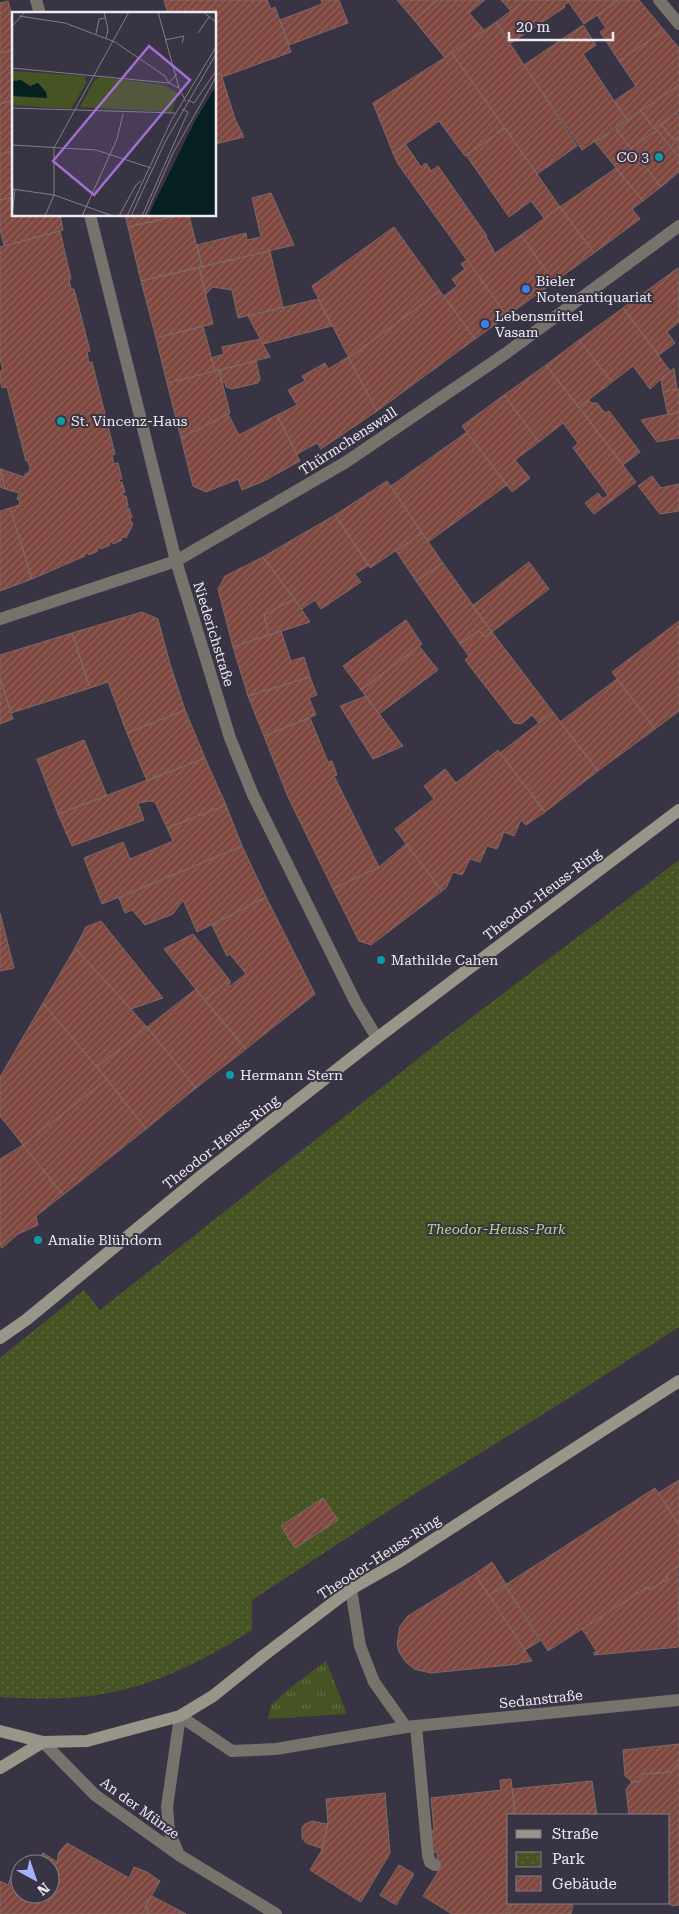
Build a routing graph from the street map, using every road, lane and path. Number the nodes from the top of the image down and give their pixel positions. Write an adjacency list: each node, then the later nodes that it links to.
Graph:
1 (659, 0): 2 (street)
2 (679, 24)
3 (90, 216): 5 (street, Niederichstraße)
4 (679, 226): 5 (street, Thürmchenswall)
5 (176, 561): 6 (street, Thürmchenswall); 8 (street, Niederichstraße)
6 (0, 619)
7 (679, 810): 8 (main road, Theodor-Heuss-Ring)
8 (377, 1038): 9 (main road, Theodor-Heuss-Ring)
9 (0, 1338)
10 (679, 1381): 11 (main road, Theodor-Heuss-Ring)
11 (351, 1589): 13 (main road, Theodor-Heuss-Ring); 14 (street)
12 (679, 1700): 14 (street, Sedanstraße)
13 (180, 1716): 14 (street, Sedanstraße); 16 (main road, Theodor-Heuss-Ring); 18 (street, An der Münze)
14 (411, 1727): 19 (street)
15 (0, 1731): 16 (main road, Theodor-Heuss-Ring)
16 (42, 1742): 17 (main road); 18 (street, An der Münze)
17 (0, 1768)
18 (179, 1855): 20 (street, An der Münze)
19 (435, 1865)
20 (276, 1914)

